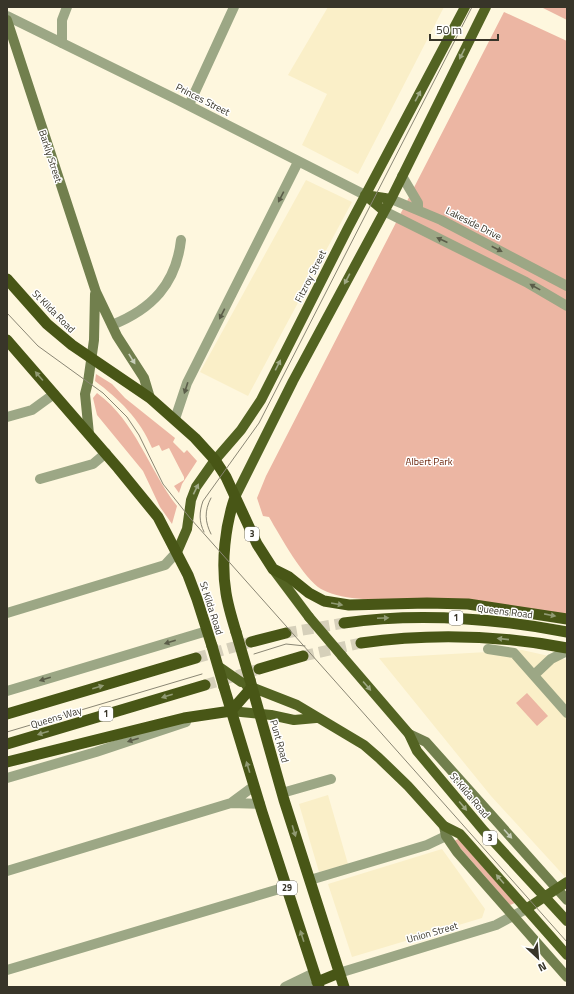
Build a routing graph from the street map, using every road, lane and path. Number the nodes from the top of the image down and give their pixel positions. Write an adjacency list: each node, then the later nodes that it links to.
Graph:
1 (67, 7): 7 (street)
2 (234, 7): 8 (street)
3 (465, 7): 11 (main road, Fitzroy Street, one-way to 3)
4 (486, 7): 10 (main road, one-way to 10)
5 (7, 16): 7 (street, Princes Street)
6 (7, 20): 18 (main road, Barkly Street)
7 (62, 43): 8 (street, Princes Street)
8 (189, 105): 9 (street, Princes Street)
9 (298, 162): 11 (street, Princes Street); 26 (street, one-way to 26)
10 (402, 176): 12 (main road); 13 (street)
11 (365, 195): 12 (main road, Lakeside Drive); 14 (main road, Princes Street); 29 (main road, Fitzroy Street, one-way to 11)
12 (391, 199): 13 (street, Lakeside Drive); 14 (main road)
13 (418, 209): 17 (street, Lakeside Drive, one-way to 17)
14 (384, 211): 19 (street, one-way to 14); 31 (main road, one-way to 31)
15 (181, 240): 20 (street)
16 (7, 279): 22 (highway, St Kilda Road / 3)
17 (567, 286)
18 (96, 292): 20 (main road, Barkly Street); 22 (main road, Barkly Street)
19 (567, 306)
20 (112, 326): 24 (main road, Barkly Street, one-way to 24)
21 (7, 340): 23 (highway, St Kilda Road, one-way to 21)
22 (92, 360): 24 (highway, St Kilda Road / 3); 27 (main road, Barkly Street)
23 (54, 394): 25 (street); 27 (highway, St Kilda Road)
24 (150, 398): 26 (highway, St Kilda Road / 3)
25 (7, 417)
26 (176, 419): 29 (highway, St Kilda Road / 3)
27 (89, 434): 28 (highway, St Kilda Road)
28 (106, 453): 30 (street); 32 (highway, St Kilda Road)
29 (215, 460): 31 (highway, St Kilda Road / 3); 32 (main road, Fitzroy Street, one-way to 29)
30 (40, 479)
31 (235, 497): 33 (highway, St Kilda Road / 3); 49 (highway, Punt Road / 29, bridge)
32 (177, 552): 34 (street); 39 (highway, St Kilda Road)
33 (273, 569): 35 (highway, one-way to 35); 58 (main road, St Kilda Road / 3, one-way to 58, bridge)
34 (7, 613)
35 (567, 619)
36 (344, 623): 37 (highway, Queens Road / 1, one-way to 37)
37 (567, 632)
38 (286, 633): 40 (highway)
39 (209, 635): 46 (highway, St Kilda Road, bridge); 51 (street, one-way to 51)
40 (251, 642)
41 (361, 643): 43 (highway, 1, one-way to 41)
42 (488, 650): 48 (street)
43 (567, 650): 48 (street)
44 (303, 656): 47 (highway)
45 (196, 658): 55 (highway, Queens Way, one-way to 45)
46 (218, 666): 49 (main road, 3, bridge); 52 (highway, 29, bridge)
47 (259, 669)
48 (534, 675): 54 (street)
49 (248, 683): 52 (highway); 53 (highway, Punt Road / 29); 57 (main road, 3)
50 (205, 685): 59 (highway, Queens Way / 1, one-way to 59)
51 (7, 691)
52 (231, 711): 53 (main road); 56 (highway); 63 (highway, 29, one-way to 52)
53 (259, 713): 57 (main road); 64 (highway, Punt Road / 29)
54 (567, 713)
55 (7, 714)
56 (210, 714): 60 (highway); 61 (street, one-way to 61)
57 (316, 718): 67 (main road, 3)
58 (409, 734): 72 (main road, St Kilda Road, one-way to 72); 73 (main road, St Kilda Road / 3, one-way to 73)
59 (7, 744)
60 (7, 762)
61 (7, 778)
62 (331, 779): 64 (street)
63 (254, 786): 65 (street); 66 (highway, 29)
64 (282, 793): 69 (highway, Punt Road / 29, one-way to 69)
65 (231, 803): 66 (street); 68 (street)
66 (260, 804): 71 (highway, 29)
67 (445, 831): 69 (street); 75 (main road, 3, one-way to 67); 76 (main road)
68 (7, 870)
69 (310, 880): 80 (highway, Punt Road / 29)
70 (567, 882): 72 (main road, Union Street)
71 (286, 887): 79 (street); 82 (highway, 29, one-way to 71)
72 (557, 889): 73 (main road, Union Street); 74 (main road, St Kilda Road)
73 (544, 898): 75 (main road, Union Street); 77 (main road, St Kilda Road / 3)
74 (567, 900)
75 (526, 909): 76 (street, Union Street); 78 (main road, 3)
76 (512, 917): 80 (street, Union Street); 81 (main road)
77 (567, 921)
78 (567, 955)
79 (7, 970)
80 (339, 973): 82 (highway, Union Street); 85 (highway, Punt Road / 29)
81 (567, 978)
82 (316, 981): 83 (street, Union Street); 84 (street, Union Street)
83 (285, 987)
84 (296, 987)
85 (344, 987)

